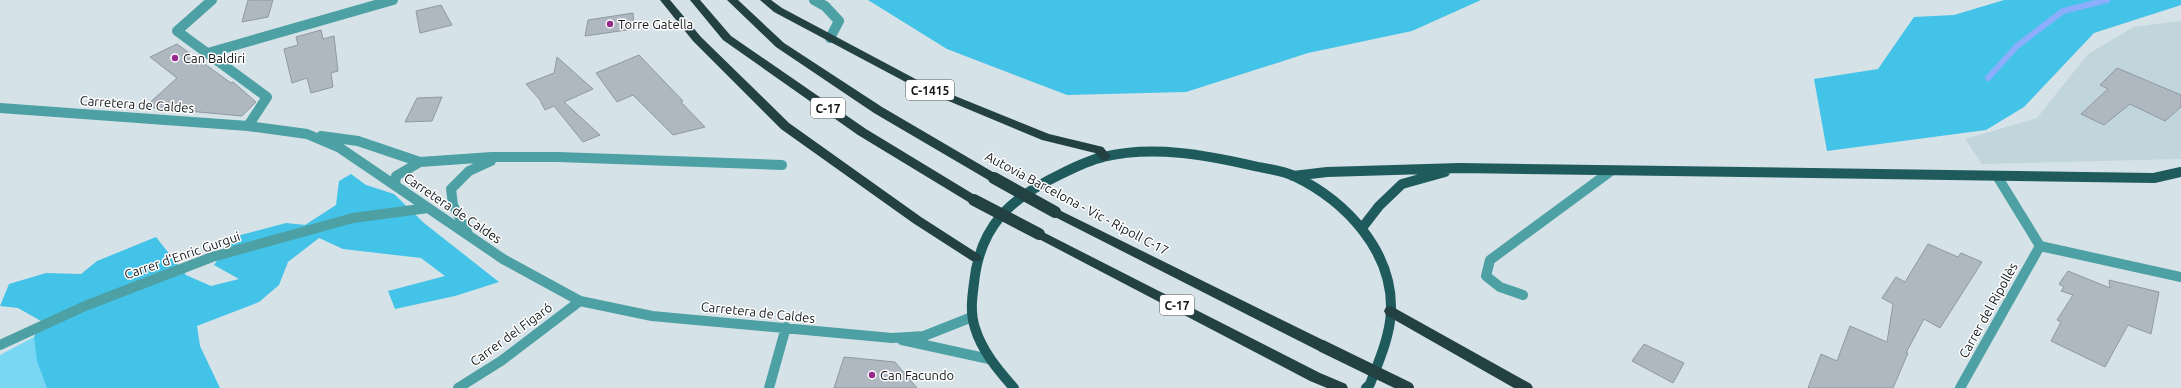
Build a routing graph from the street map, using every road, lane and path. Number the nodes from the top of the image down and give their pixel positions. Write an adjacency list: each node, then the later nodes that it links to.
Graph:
1 (212, 0): 9 (street)
2 (393, 0): 9 (street)
3 (664, 0): 27 (highway)
4 (695, 0): 40 (highway, C-17, bridge)
5 (732, 0): 42 (highway, Autovia Barcelona - Vic - Ripoll C-17 / C-17, bridge)
6 (765, 0): 8 (highway, C-1415)
7 (814, 0): 8 (street)
8 (830, 38): 14 (highway, C-1415)
9 (208, 53): 11 (street)
10 (0, 108): 11 (street, Carretera de Caldes)
11 (248, 126): 12 (street, Carretera de Caldes)
12 (307, 134): 15 (street); 22 (street, Carretera de Caldes)
13 (513, 157): 15 (street); 16 (street); 25 (street)
14 (1105, 157): 20 (main road); 27 (main road)
15 (420, 162): 22 (street)
16 (782, 165)
17 (1460, 168): 18 (main road); 20 (main road); 24 (main road)
18 (1611, 171): 21 (main road); 29 (street)
19 (2181, 172): 21 (main road)
20 (1293, 176): 24 (main road)
21 (1997, 176): 26 (street)
22 (395, 185): 23 (street, Carretera de Caldes)
23 (428, 208): 25 (street, Carretera de Caldes); 35 (street, Carrer d'Enric Gurgui)
24 (1362, 228): 31 (main road)
25 (469, 236): 30 (street, Carretera de Caldes)
26 (2040, 246): 28 (street); 44 (street, Carrer del Ripollès)
27 (976, 258): 32 (main road)
28 (2181, 277)
29 (1523, 295)
30 (580, 301): 33 (street, Carretera de Caldes); 37 (street, Carrer del Figaró)
31 (1391, 310): 41 (main road); 43 (highway)
32 (972, 317): 34 (street); 36 (main road)
33 (786, 327): 34 (street, Carretera de Caldes); 38 (street)
34 (892, 338): 36 (street)
35 (0, 345)
36 (989, 359): 39 (main road)
37 (458, 388)
38 (769, 388)
39 (1014, 388)
40 (1341, 388)
41 (1366, 388)
42 (1408, 388)
43 (1526, 388)
44 (1960, 388)

